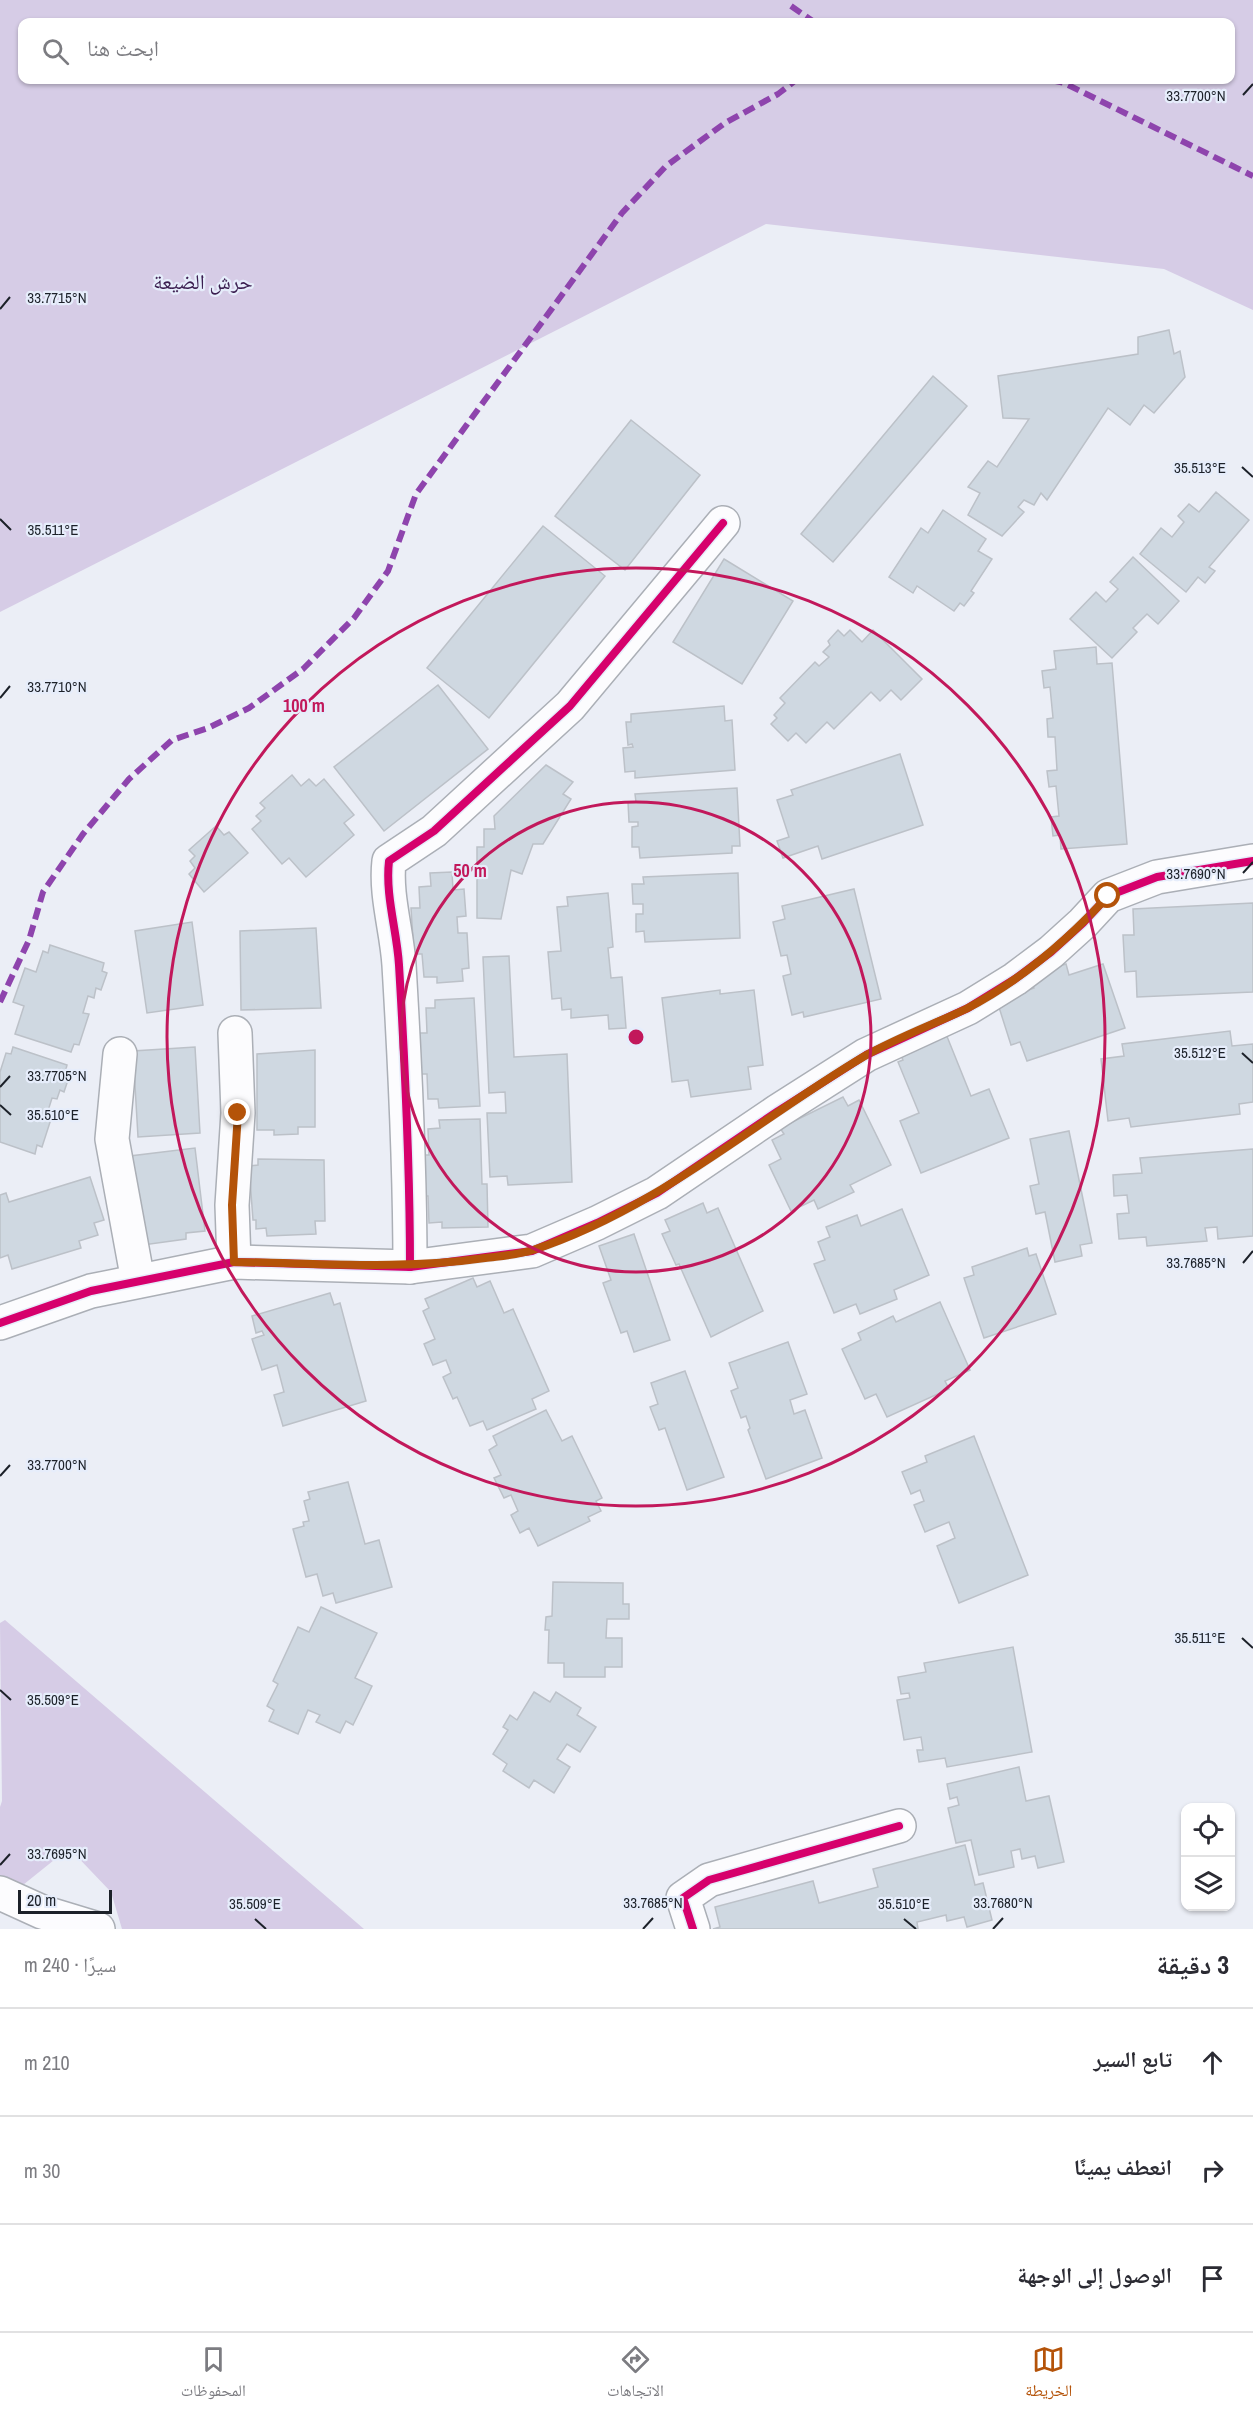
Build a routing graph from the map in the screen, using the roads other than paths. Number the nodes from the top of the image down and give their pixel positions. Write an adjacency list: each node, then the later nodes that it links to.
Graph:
1 (723, 523): 6 (street)
2 (1253, 861): 6 (street)
3 (235, 1033): 5 (street)
4 (120, 1054): 7 (street)
5 (234, 1262): 6 (street); 7 (street)
6 (411, 1267)
7 (138, 1281): 8 (street)
8 (0, 1323)
9 (899, 1826): 12 (street)
10 (0, 1893): 11 (street)
11 (98, 1929)
12 (693, 1929)

